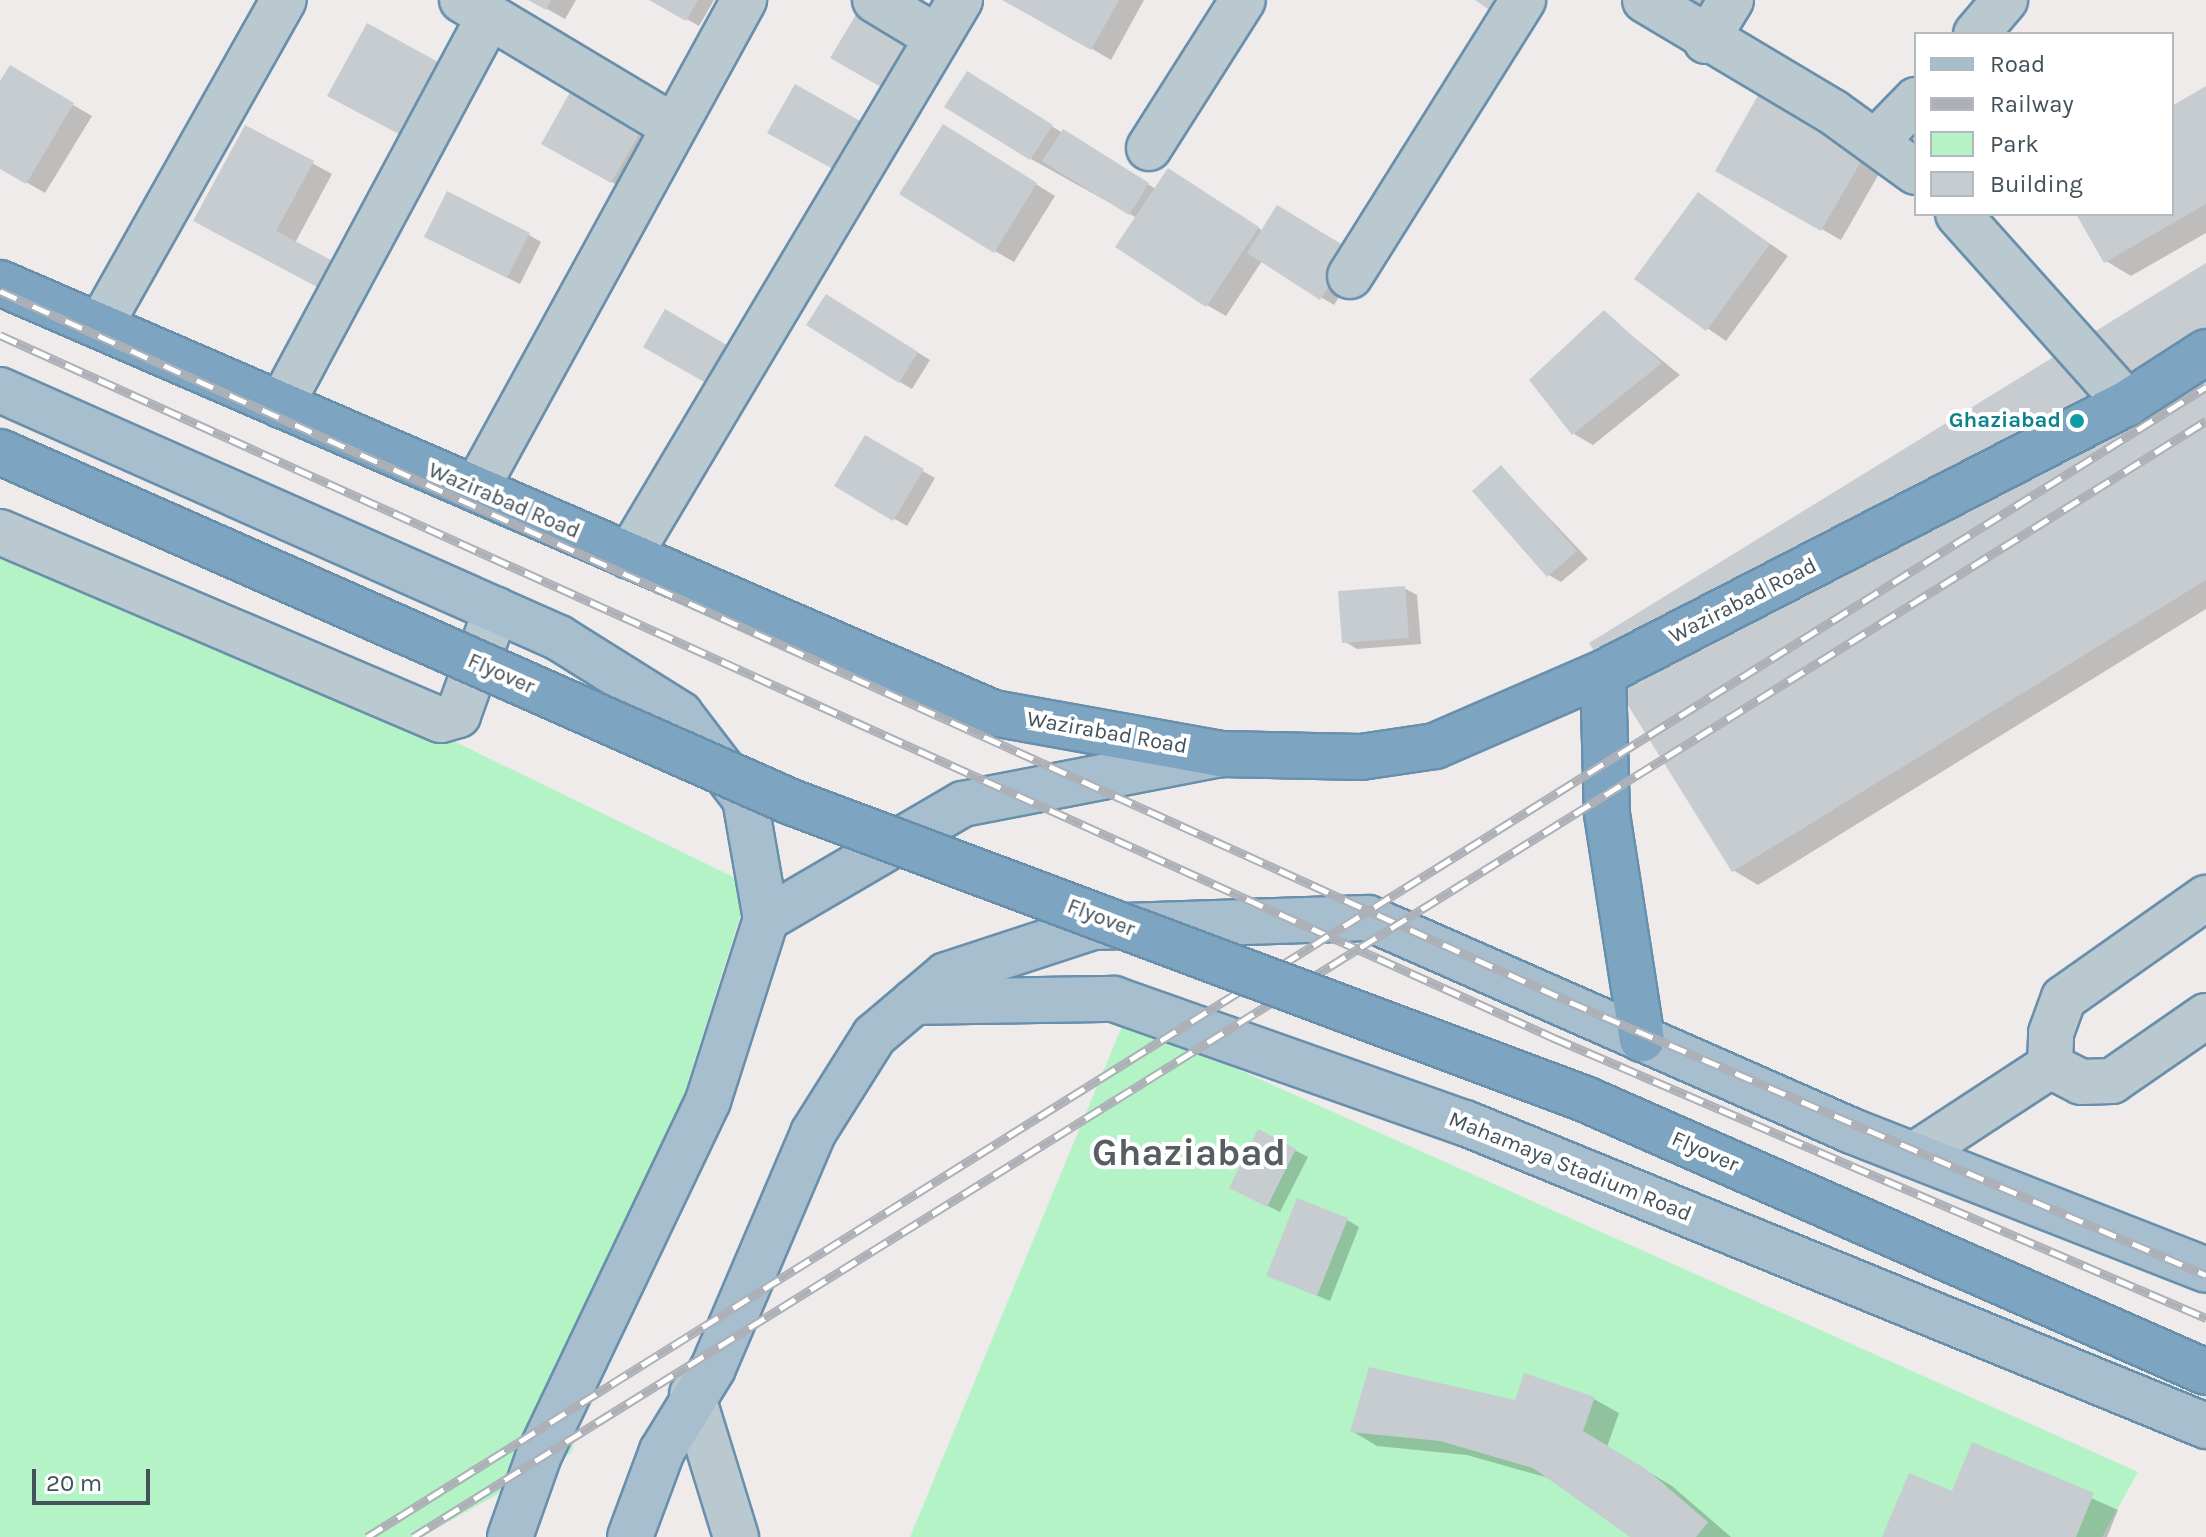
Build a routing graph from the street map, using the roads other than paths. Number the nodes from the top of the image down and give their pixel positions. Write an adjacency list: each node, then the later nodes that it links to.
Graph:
1 (284, 0): 22 (street)
2 (744, 0): 15 (street)
3 (875, 0): 12 (street)
4 (960, 0): 12 (street)
5 (1243, 0): 17 (street)
6 (1523, 0): 20 (street)
7 (1645, 0): 13 (street)
8 (1731, 0): 13 (street)
9 (2005, 0): 11 (street)
10 (475, 9): 15 (street); 26 (street)
11 (1978, 32)
12 (936, 37): 30 (street)
13 (1706, 41): 16 (street)
14 (1914, 102): 16 (street)
15 (674, 127): 28 (street)
16 (1875, 142): 18 (street)
17 (1149, 148)
18 (1914, 171)
19 (1960, 216): 25 (street)
20 (1350, 276)
21 (0, 283): 22 (highway, Wazirabad Road)
22 (100, 326): 26 (highway, Wazirabad Road)
23 (2206, 352): 25 (highway, Wazirabad Road)
24 (0, 390): 31 (main road)
25 (2127, 403): 32 (highway, Wazirabad Road)
26 (281, 405): 28 (highway, Wazirabad Road)
27 (0, 452): 42 (highway, Flyover, bridge)
28 (476, 489): 30 (highway, Wazirabad Road)
29 (0, 532): 31 (street)
30 (629, 556): 33 (highway, Wazirabad Road)
31 (496, 610): 35 (main road)
32 (1603, 673): 33 (highway, Wazirabad Road); 38 (highway)
33 (1222, 754): 35 (main road)
34 (2206, 898): 39 (street)
35 (766, 919): 45 (main road)
36 (914, 1002): 38 (main road); 43 (main road); 44 (main road, Mahamaya Stadium Road)
37 (2206, 1016): 39 (street)
38 (1642, 1039): 40 (main road)
39 (2050, 1066): 40 (street)
40 (1914, 1155): 41 (main road)
41 (2206, 1270)
42 (2206, 1372)
43 (692, 1394): 46 (main road); 47 (street)
44 (2206, 1426)
45 (510, 1537)
46 (630, 1537)
47 (736, 1537)

